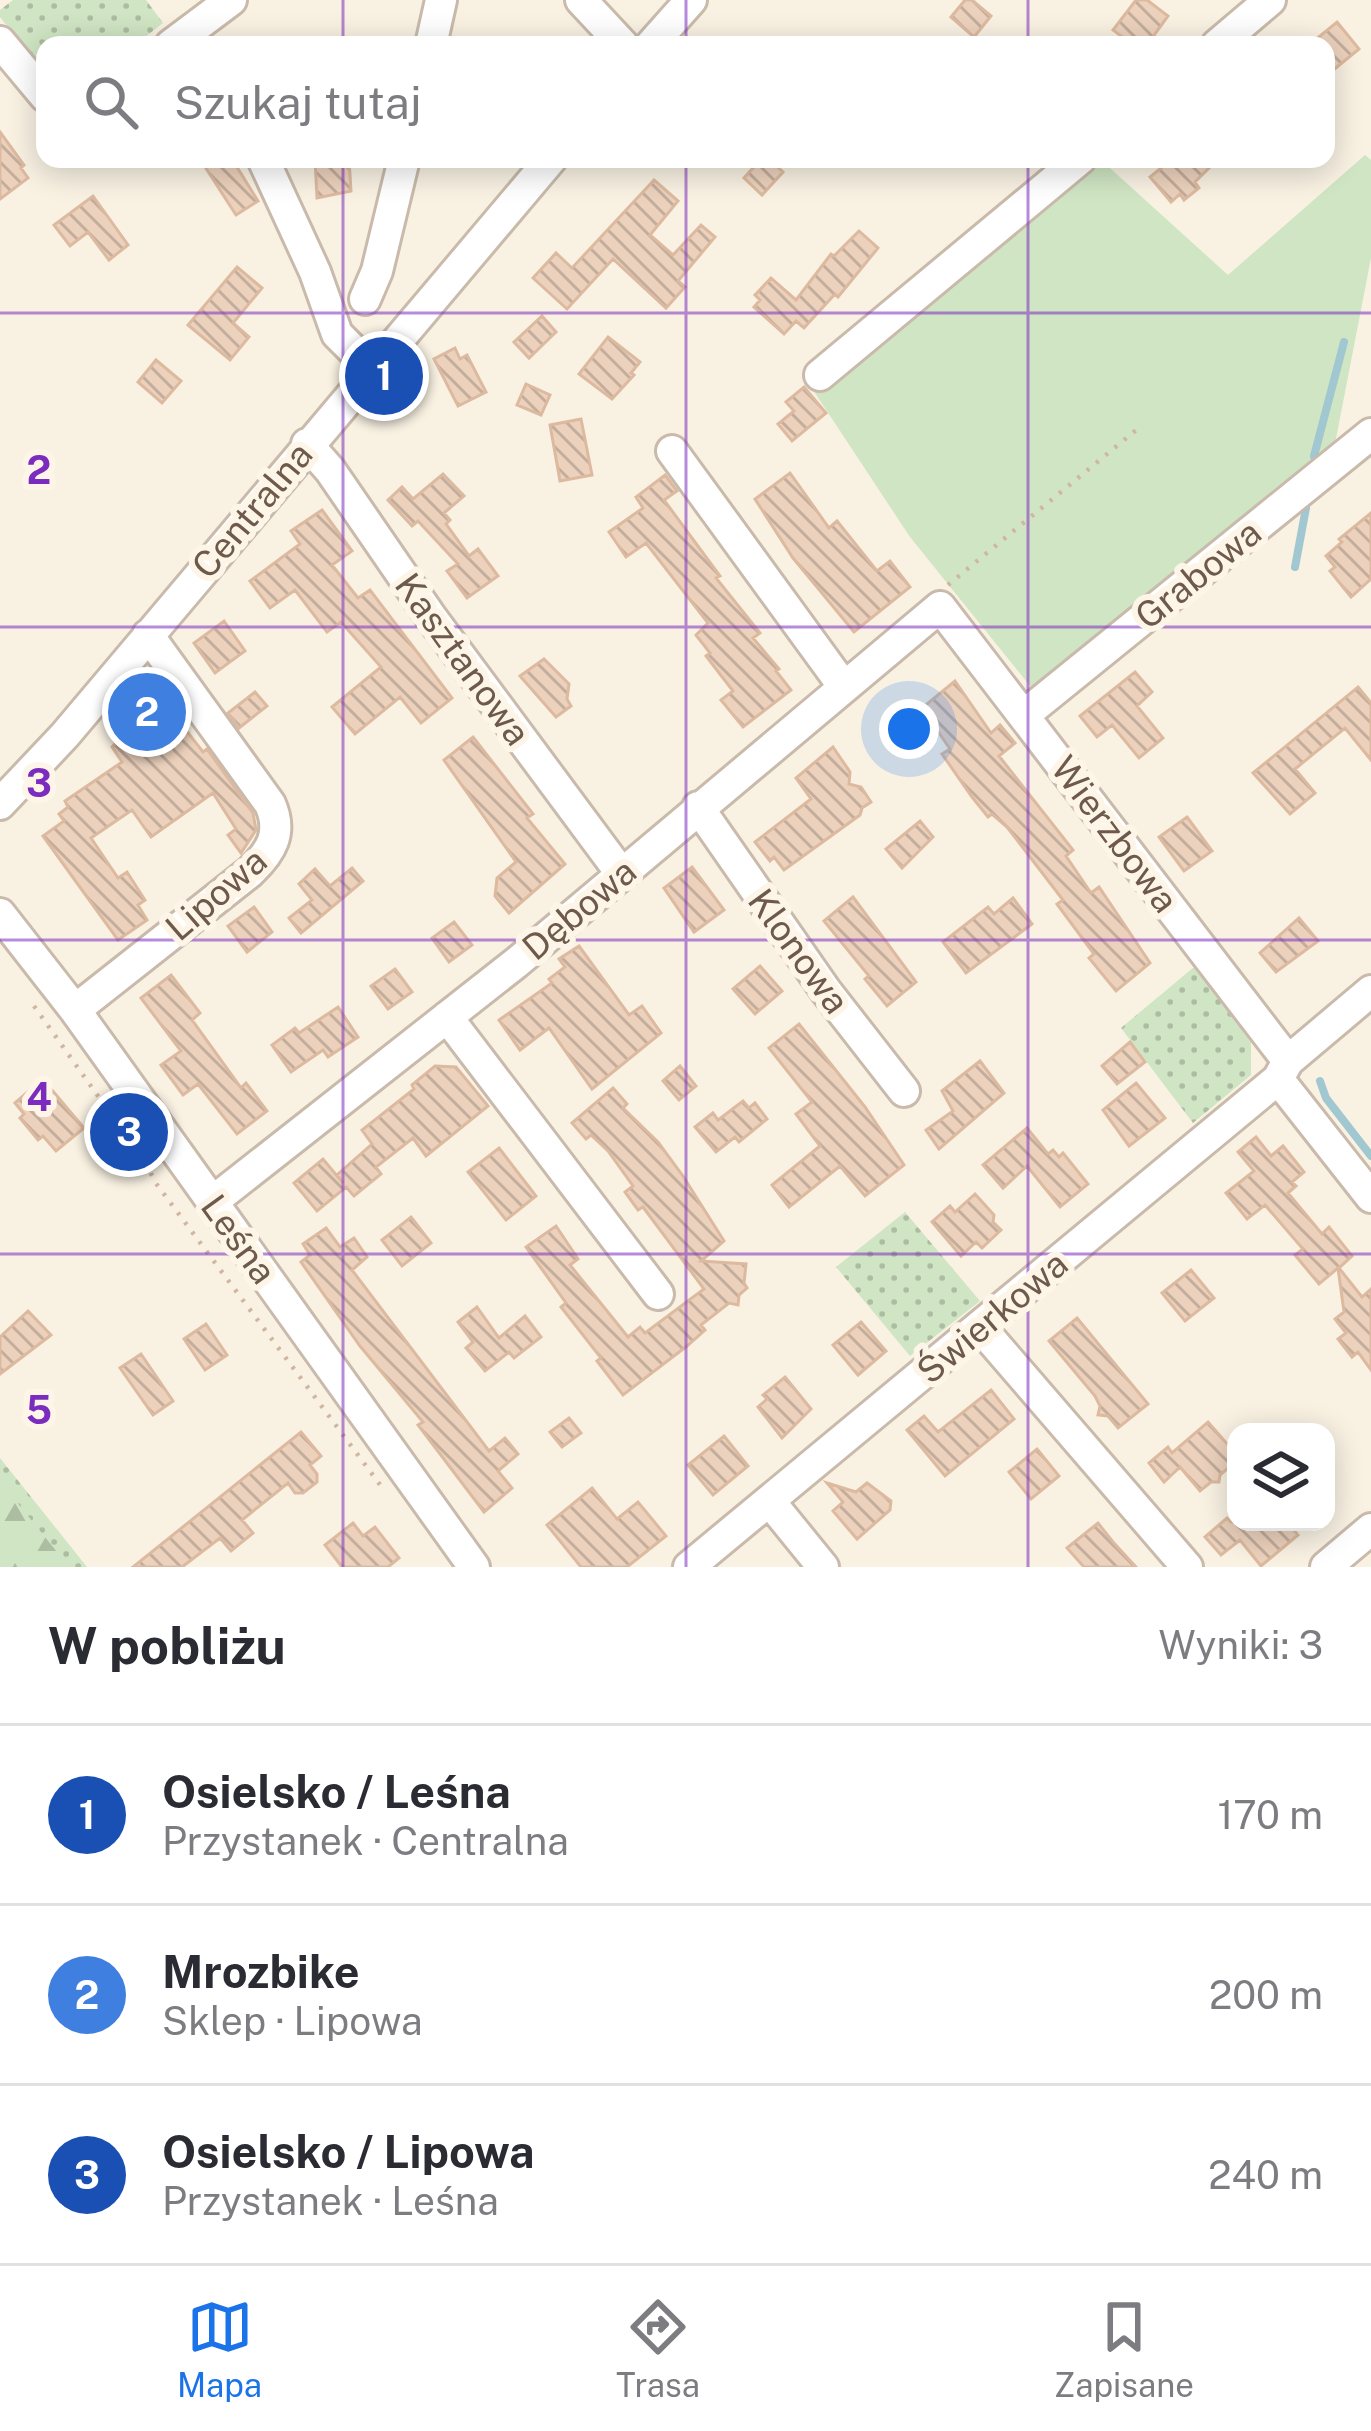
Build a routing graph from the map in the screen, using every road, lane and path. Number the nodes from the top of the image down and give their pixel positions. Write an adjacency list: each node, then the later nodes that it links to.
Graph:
1 (230, 0): 6 (street)
2 (441, 0): 7 (street)
3 (581, 0): 8 (street)
4 (691, 0): 9 (street)
5 (1270, 0): 10 (street)
6 (183, 36)
7 (433, 36)
8 (615, 36)
9 (659, 36)
10 (1227, 36)
11 (0, 42): 12 (street)
12 (36, 85)
13 (267, 168): 18 (street)
14 (402, 168): 17 (street)
15 (542, 168): 18 (street, Centralna)
16 (1069, 168): 19 (street)
17 (365, 299)
18 (371, 368): 22 (street, Centralna)
19 (820, 375)
20 (1142, 425): 24 (path)
21 (1371, 434): 27 (street, Grabowa)
22 (307, 444): 25 (street, Centralna); 30 (street, Kasztanowa)
23 (672, 451): 26 (street)
24 (940, 608): 26 (street, Dębowa); 27 (street, Wierzbowa)
25 (148, 635): 28 (street, Centralna); 34 (street, Lipowa)
26 (844, 687): 29 (street, Dębowa)
27 (1024, 715): 36 (street, Wierzbowa)
28 (0, 805)
29 (698, 807): 30 (street, Dębowa); 37 (street, Klonowa)
30 (621, 873): 35 (street, Dębowa)
31 (0, 914): 34 (street, Leśna)
32 (1371, 991): 36 (street, Świerkowa)
33 (32, 1003): 42 (path)
34 (75, 1010): 39 (street, Leśna)
35 (447, 1017): 39 (street, Dębowa); 40 (street)
36 (1283, 1070): 38 (street, Wierzbowa); 41 (street, Świerkowa)
37 (904, 1091)
38 (1371, 1197)
39 (212, 1202): 45 (street, Leśna)
40 (658, 1294)
41 (980, 1327): 43 (street, Świerkowa); 48 (street)
42 (378, 1484)
43 (771, 1503): 46 (street, Świerkowa); 47 (street)
44 (1371, 1529): 49 (street)
45 (474, 1567)
46 (689, 1567)
47 (823, 1567)
48 (1187, 1567)
49 (1326, 1567)

